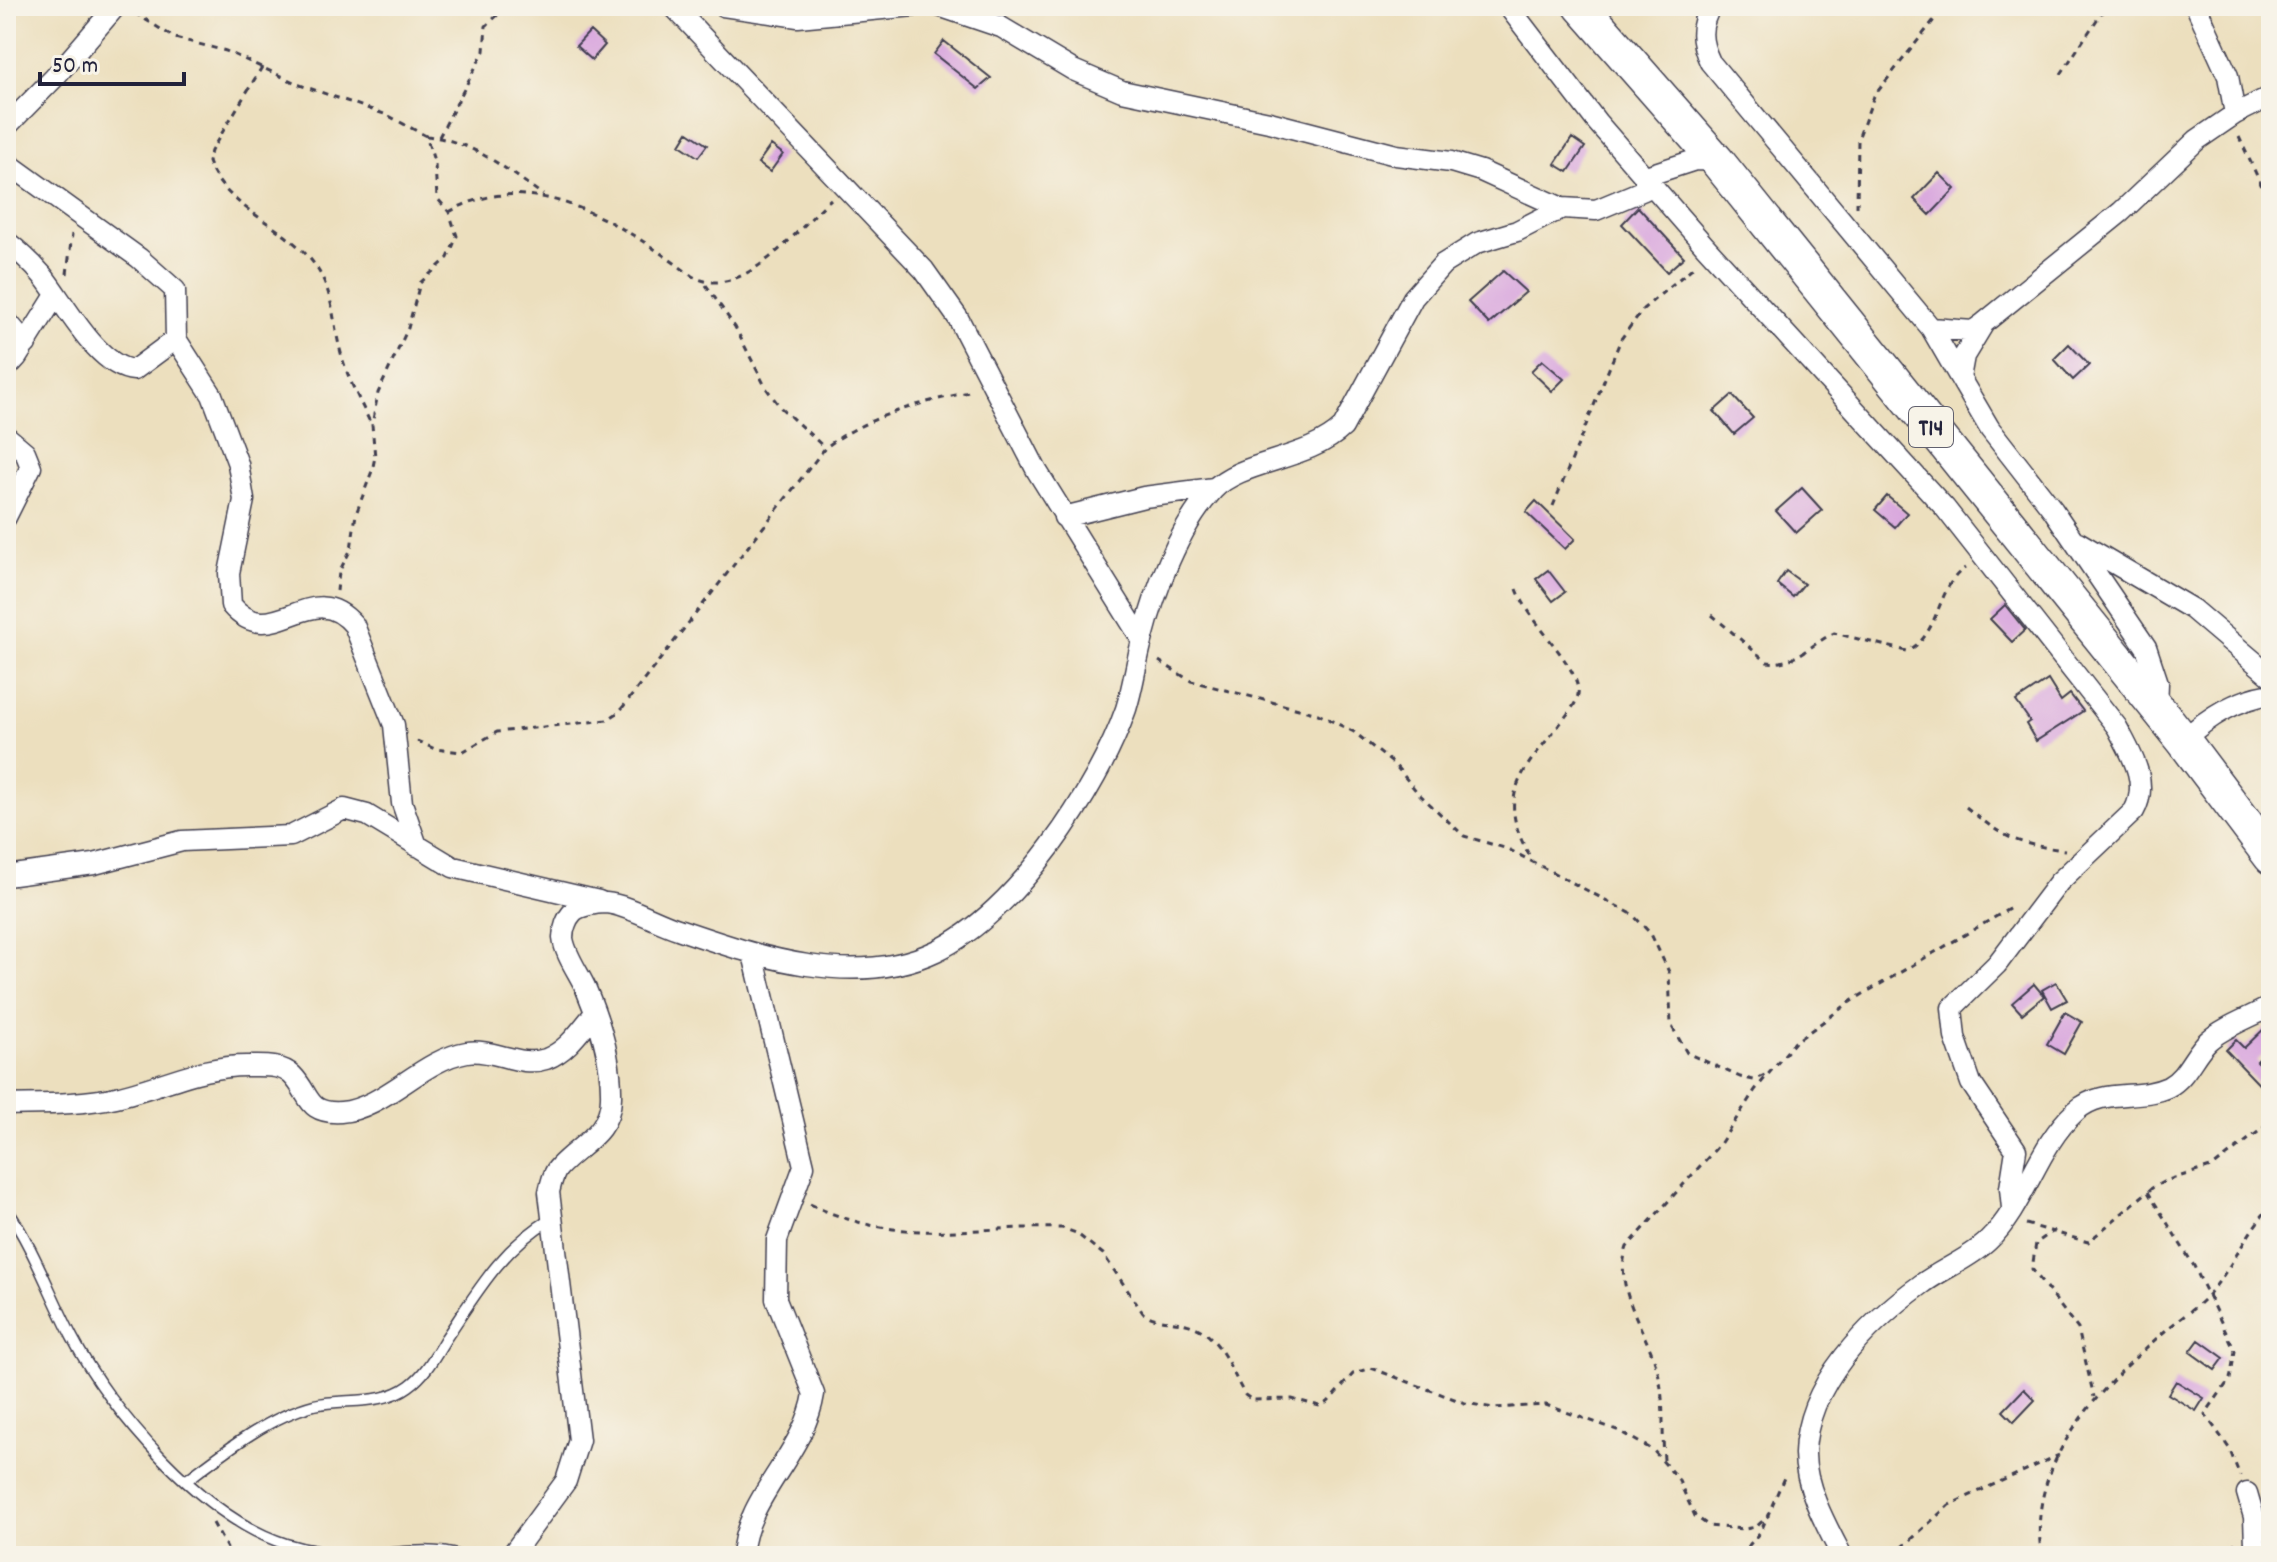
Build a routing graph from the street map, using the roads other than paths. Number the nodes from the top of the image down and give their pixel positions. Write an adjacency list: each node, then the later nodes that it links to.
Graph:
1 (116, 6): 12 (street)
2 (673, 6): 29 (street)
3 (723, 6): 4 (street)
4 (914, 6)
5 (939, 6): 16 (street)
6 (1508, 6): 15 (street)
7 (1581, 6): 13 (highway, T14)
8 (1711, 6): 21 (street)
9 (2196, 6): 11 (street)
10 (2271, 96): 11 (street)
11 (2235, 114): 20 (street)
12 (6, 127)
13 (1717, 161): 15 (street); 34 (highway, T14)
14 (6, 162): 22 (street)
15 (1646, 176): 16 (street); 45 (street)
16 (1562, 208): 27 (street)
17 (6, 241): 18 (street)
18 (56, 295): 22 (street); 23 (street)
19 (6, 320): 23 (street)
20 (1984, 323): 21 (street); 25 (street)
21 (1931, 328): 25 (street)
22 (176, 339): 36 (street)
23 (26, 344): 24 (street)
24 (6, 369)
25 (1960, 378): 30 (street)
26 (6, 436): 28 (street)
27 (1214, 488): 29 (street); 31 (street)
28 (6, 517)
29 (1064, 517): 31 (street)
30 (2074, 540): 32 (street); 34 (street)
31 (1141, 645): 40 (street)
32 (2271, 676)
33 (2271, 694): 35 (street)
34 (2157, 707): 35 (highway, T14)
35 (2183, 740): 37 (highway, T14)
36 (417, 846): 38 (street); 39 (street)
37 (2271, 857)
38 (6, 876)
39 (607, 903): 40 (street); 42 (street)
40 (753, 954): 51 (street)
41 (2271, 1006): 45 (street)
42 (594, 1014): 43 (street); 46 (street)
43 (6, 1105)
44 (6, 1208): 47 (lane)
45 (2008, 1215): 52 (street)
46 (551, 1219): 47 (lane); 50 (street)
47 (187, 1480): 49 (lane)
48 (2247, 1493): 53 (street)
49 (460, 1556)
50 (511, 1556)
51 (742, 1556)
52 (1842, 1556)
53 (2265, 1556)

